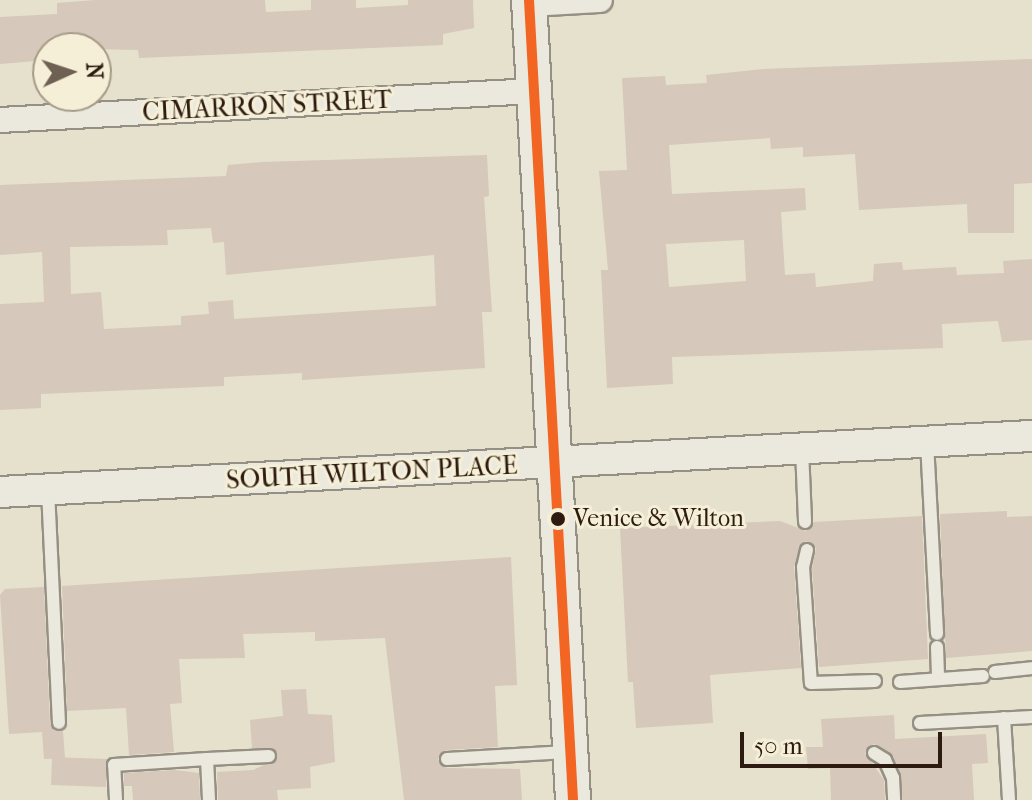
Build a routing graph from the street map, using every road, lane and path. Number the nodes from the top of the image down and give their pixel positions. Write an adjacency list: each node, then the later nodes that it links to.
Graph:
1 (600, 0): 2 (street)
2 (529, 2): 3 (main road)
3 (534, 91): 4 (street, CIMARRON STREET); 8 (main road)
4 (0, 120)
5 (1032, 436): 6 (street, SOUTH WILTON PLACE)
6 (927, 442): 7 (street, SOUTH WILTON PLACE); 14 (lane)
7 (802, 449): 8 (street, SOUTH WILTON PLACE); 11 (lane)
8 (555, 463): 9 (street, SOUTH WILTON PLACE); 21 (main road)
9 (48, 490): 10 (street, SOUTH WILTON PLACE); 19 (lane)
10 (0, 492)
11 (805, 522)
12 (807, 550): 15 (lane)
13 (1032, 668): 14 (lane)
14 (938, 678): 16 (lane)
15 (875, 681)
16 (900, 682)
17 (1032, 717): 18 (lane)
18 (1004, 718): 20 (lane); 30 (lane)
19 (59, 723)
20 (920, 723)
21 (570, 752): 25 (lane); 28 (main road)
22 (874, 753): 29 (lane)
23 (269, 756): 24 (lane)
24 (207, 759): 26 (lane); 27 (lane)
25 (447, 759)
26 (116, 800)
27 (209, 800)
28 (573, 800)
29 (894, 800)
30 (1009, 800)

